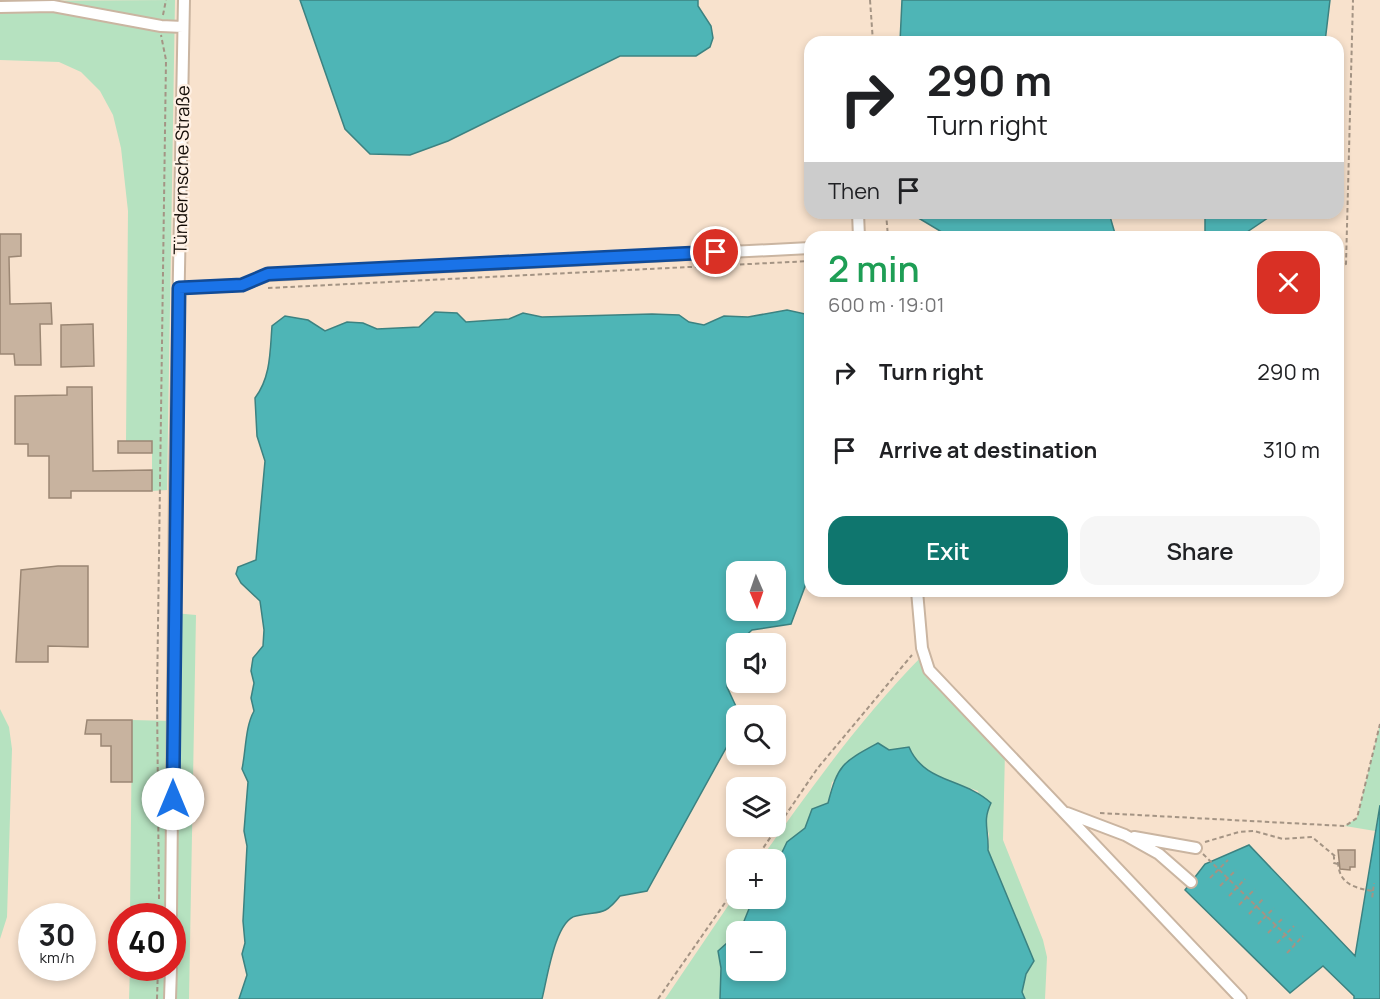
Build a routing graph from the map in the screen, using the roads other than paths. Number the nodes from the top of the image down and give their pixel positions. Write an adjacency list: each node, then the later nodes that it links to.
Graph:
1 (184, 0): 3 (street, Tündernsche Straße)
2 (0, 7): 3 (street)
3 (183, 27): 5 (street, Tündernsche Straße)
4 (804, 248): 5 (street)
5 (179, 288): 11 (street, Tündernsche Straße)
6 (918, 597): 7 (street)
7 (1062, 811): 8 (street); 14 (street)
8 (1125, 835): 9 (street); 10 (street)
9 (1196, 848)
10 (1191, 882)
11 (171, 903)
12 (171, 981): 13 (street)
13 (170, 999)
14 (1241, 999)

